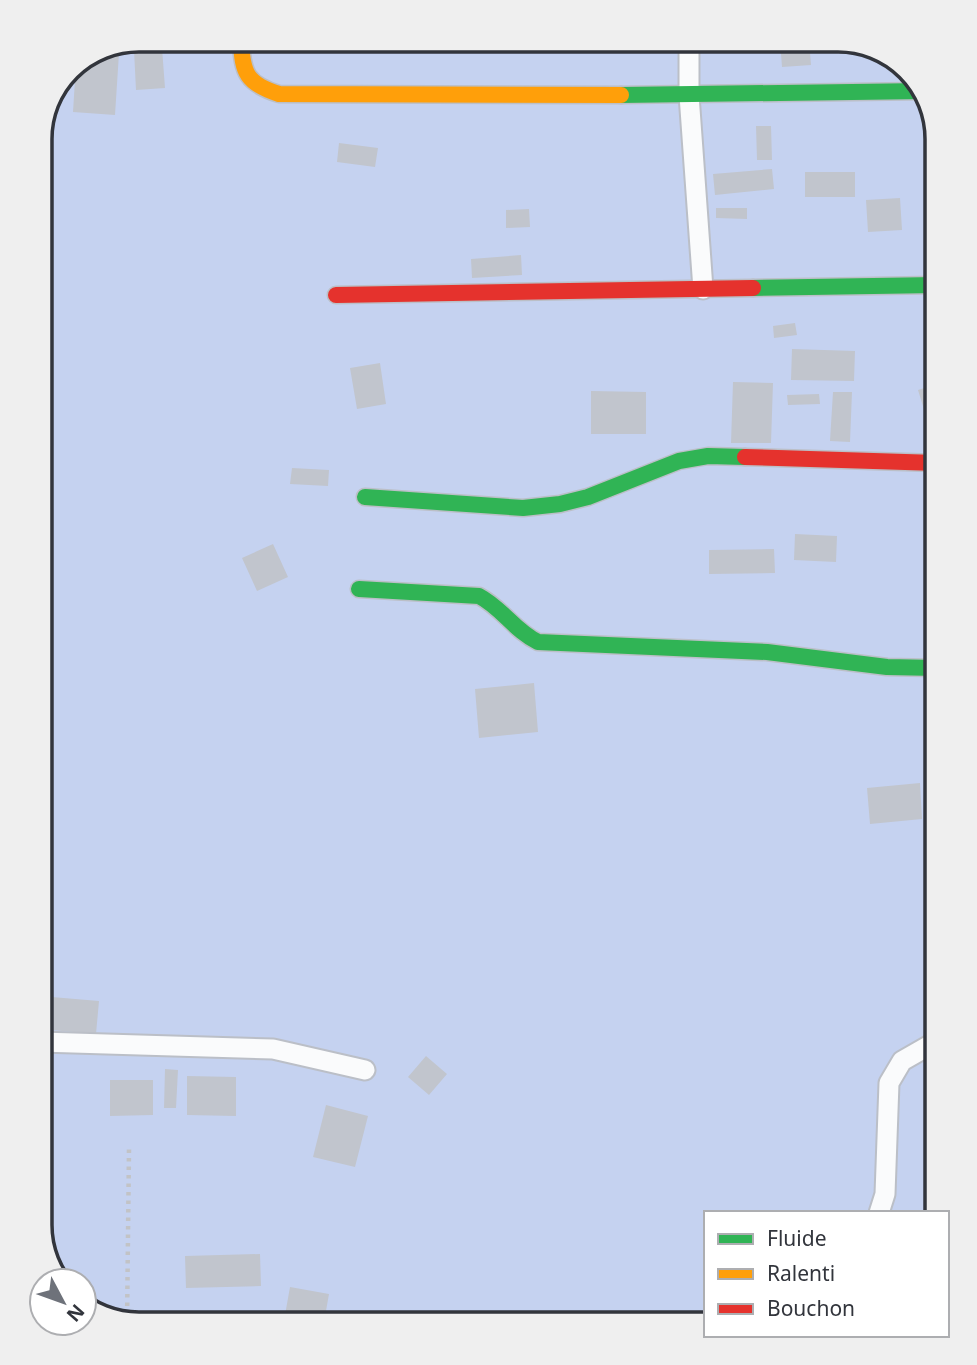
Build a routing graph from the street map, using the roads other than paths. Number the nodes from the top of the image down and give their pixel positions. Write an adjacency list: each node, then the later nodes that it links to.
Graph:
1 (241, 52): 4 (street)
2 (689, 53): 4 (street)
3 (910, 91): 4 (street)
4 (689, 94): 6 (street)
5 (925, 285): 6 (street)
6 (703, 289): 7 (street)
7 (336, 295)
8 (925, 463): 9 (street)
9 (365, 497)
10 (359, 589): 11 (street)
11 (925, 668)
12 (52, 1042): 14 (street)
13 (925, 1048): 15 (street)
14 (365, 1070)
15 (880, 1211)

